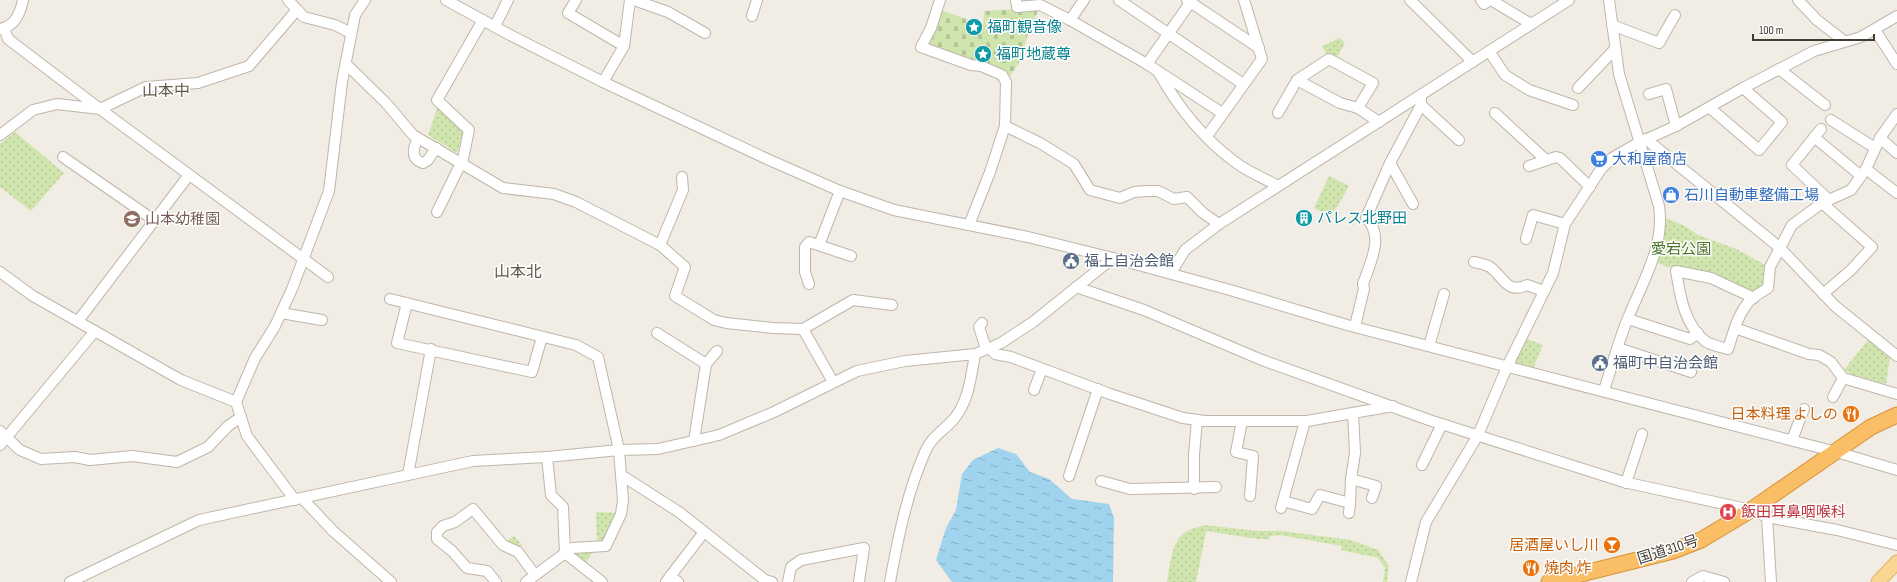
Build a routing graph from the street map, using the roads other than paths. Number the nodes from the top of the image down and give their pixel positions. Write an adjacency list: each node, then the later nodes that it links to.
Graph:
1 (23, 0): 31 (street)
2 (288, 0): 22 (street)
3 (365, 0): 33 (street)
4 (446, 0): 26 (street)
5 (508, 0): 30 (street)
6 (576, 0): 37 (street)
7 (630, 0): 37 (street)
8 (634, 0): 34 (street)
9 (757, 0): 24 (street)
10 (940, 0): 65 (street)
11 (1016, 0): 27 (street)
12 (1084, 0): 27 (street)
13 (1119, 0): 35 (street)
14 (1244, 0): 38 (street)
15 (1411, 0): 41 (street)
16 (1481, 0): 17 (street)
17 (1490, 0): 28 (street)
18 (1569, 0): 28 (street)
19 (1609, 0): 29 (street)
20 (1798, 0): 36 (street)
21 (1190, 1): 35 (street); 38 (street)
22 (296, 10): 33 (street); 58 (street)
23 (1675, 15): 29 (street)
24 (752, 16)
25 (1897, 16): 32 (street)
26 (483, 20): 30 (street); 78 (street)
27 (1070, 20): 43 (street)
28 (1531, 24): 40 (street)
29 (1612, 25): 39 (street)
30 (495, 26): 48 (street)
31 (2, 28): 58 (street)
32 (1875, 30): 36 (street); 44 (street)
33 (351, 33): 42 (street)
34 (705, 33)
35 (1169, 34): 43 (street); 49 (street)
36 (1844, 41): 45 (street)
37 (624, 46): 48 (street)
38 (1259, 48): 49 (street)
39 (1615, 49): 50 (street); 72 (street)
40 (1489, 51): 41 (street); 54 (street)
41 (1473, 62): 53 (street)
42 (346, 64): 69 (street); 101 (street)
43 (1147, 64): 46 (street)
44 (1897, 64)
45 (1780, 69): 51 (street); 55 (street)
46 (1158, 72): 61 (street); 68 (street)
47 (1298, 80): 56 (street); 56 (street); 59 (street)
48 (603, 82): 86 (street)
49 (1243, 84): 61 (street)
50 (1578, 88)
51 (1743, 88): 57 (street); 57 (street)
52 (1649, 94): 66 (street)
53 (1421, 100): 64 (street); 71 (street); 79 (street)
54 (1573, 105)
55 (1825, 105)
56 (1358, 108): 64 (street)
57 (1710, 108): 66 (street)
58 (100, 109): 67 (street); 82 (street)
59 (1278, 112)
60 (1495, 112): 77 (street)
61 (1222, 113): 68 (street)
62 (1897, 114): 70 (street)
63 (1831, 120): 74 (street)
64 (1379, 122): 84 (street)
65 (1005, 126): 92 (street); 94 (street)
66 (1676, 126): 72 (street)
67 (0, 135)
68 (1207, 136): 84 (street)
69 (418, 138): 73 (street); 73 (street)
70 (1880, 138): 74 (street); 75 (street)
71 (1459, 140)
72 (1642, 141): 85 (street); 98 (street); 116 (street)
73 (436, 148): 78 (street)
74 (1876, 148): 81 (street)
75 (1897, 153)
76 (63, 157): 91 (street)
77 (1546, 160): 80 (street); 85 (street)
78 (461, 162): 90 (street); 96 (street)
79 (1390, 163): 89 (street); 120 (street)
80 (1529, 166)
81 (1863, 173): 87 (street); 88 (street); 88 (street)
82 (190, 175): 91 (street); 101 (street)
83 (682, 177): 96 (street)
84 (1278, 186): 92 (street)
85 (1590, 187): 93 (street)
86 (840, 191): 94 (street); 97 (street)
87 (1897, 194)
88 (1826, 202): 98 (street); 110 (street)
89 (1413, 204)
90 (437, 212)
91 (155, 221): 118 (street)
92 (1219, 224): 104 (street)
93 (1565, 224): 95 (street); 108 (street)
94 (969, 225): 100 (street)
95 (1526, 239)
96 (660, 245): 122 (street)
97 (819, 245): 99 (street); 106 (street)
98 (1779, 247): 110 (street); 111 (street)
99 (852, 256)
100 (1113, 258): 104 (street); 107 (street)
101 (303, 259): 105 (street); 115 (street)
102 (1474, 262): 108 (street)
103 (0, 272): 118 (street)
104 (1171, 273): 120 (street)
105 (328, 277)
106 (809, 284)
107 (1076, 287): 130 (street); 146 (street)
108 (1544, 291): 135 (street)
109 (1444, 294): 127 (street)
110 (1823, 294): 133 (street)
111 (1754, 298): 121 (street); 125 (street)
112 (390, 299): 113 (street)
113 (407, 303): 126 (street); 129 (street)
114 (892, 305): 122 (street)
115 (280, 313): 117 (street); 145 (street)
116 (1628, 319): 125 (street); 128 (street)
117 (322, 320)
118 (78, 321): 123 (street)
119 (982, 323): 130 (street)
120 (1355, 326): 127 (street)
121 (1735, 328): 125 (street); 138 (street)
122 (803, 329): 139 (street)
123 (95, 331): 145 (street); 155 (street)
124 (657, 333): 134 (street)
125 (1698, 333)
126 (542, 337): 129 (street); 161 (street)
127 (1429, 346): 135 (street)
128 (1618, 348): 137 (street); 142 (street)
129 (431, 349): 166 (street)
130 (988, 349): 132 (street); 136 (street)
131 (717, 351): 134 (street)
132 (975, 354): 139 (street); 195 (street)
133 (1897, 356)
134 (706, 364): 159 (street)
135 (1508, 368): 142 (street); 157 (street)
136 (1042, 369): 140 (street); 141 (street)
137 (1691, 372)
138 (1843, 378): 143 (street); 144 (street)
139 (833, 382): 159 (street)
140 (1098, 389): 151 (street); 168 (street)
141 (1034, 390)
142 (1604, 390): 158 (street)
143 (1897, 394)
144 (1833, 397)
145 (236, 402): 150 (street)
146 (1394, 406): 148 (street); 154 (street)
147 (1804, 409): 158 (street)
148 (1353, 413): 153 (street); 169 (street)
149 (1897, 415): 162 (highway, 国道310号)
150 (241, 417): 155 (street); 176 (street)
151 (1197, 420): 152 (street); 173 (street)
152 (1242, 421): 153 (street); 174 (street)
153 (1305, 421): 169 (street)
154 (1442, 424): 157 (street); 164 (street)
155 (4, 434): 160 (street)
156 (1642, 434): 171 (street)
157 (1478, 435): 171 (street); 196 (street)
158 (1792, 440): 162 (street)
159 (694, 441): 161 (street)
160 (0, 445)
161 (619, 450): 163 (street); 167 (street)
162 (1837, 452): 165 (street); 177 (highway, 国道310号)
163 (547, 457): 166 (street); 181 (street)
164 (1422, 465)
165 (1897, 470)
166 (408, 475): 176 (street)
167 (621, 475): 179 (street); 181 (street)
168 (1069, 476)
169 (1351, 479): 175 (street)
170 (1101, 481): 173 (street)
171 (1626, 483): 177 (street)
172 (1216, 487): 173 (street)
173 (1194, 489)
174 (1250, 496)
175 (1372, 498)
176 (298, 499): 188 (street); 189 (street)
177 (1751, 510): 178 (street); 184 (highway, 国道310号)
178 (1767, 516): 180 (street); 199 (street)
179 (704, 532): 185 (street); 186 (street)
180 (1897, 545)
181 (565, 553): 183 (street); 192 (street)
182 (1897, 562): 200 (main road)
183 (535, 575): 190 (street); 191 (street)
184 (1594, 577): 187 (highway, 国道310号)
185 (672, 580)
186 (767, 581)
187 (1554, 581)
188 (70, 582)
189 (391, 582)
190 (496, 582)
191 (526, 582)
192 (602, 582)
193 (788, 582): 194 (street)
194 (859, 582)
195 (890, 582)
196 (1411, 582)
197 (1692, 582): 198 (street)
198 (1724, 582)
199 (1771, 582)
200 (1878, 582)

